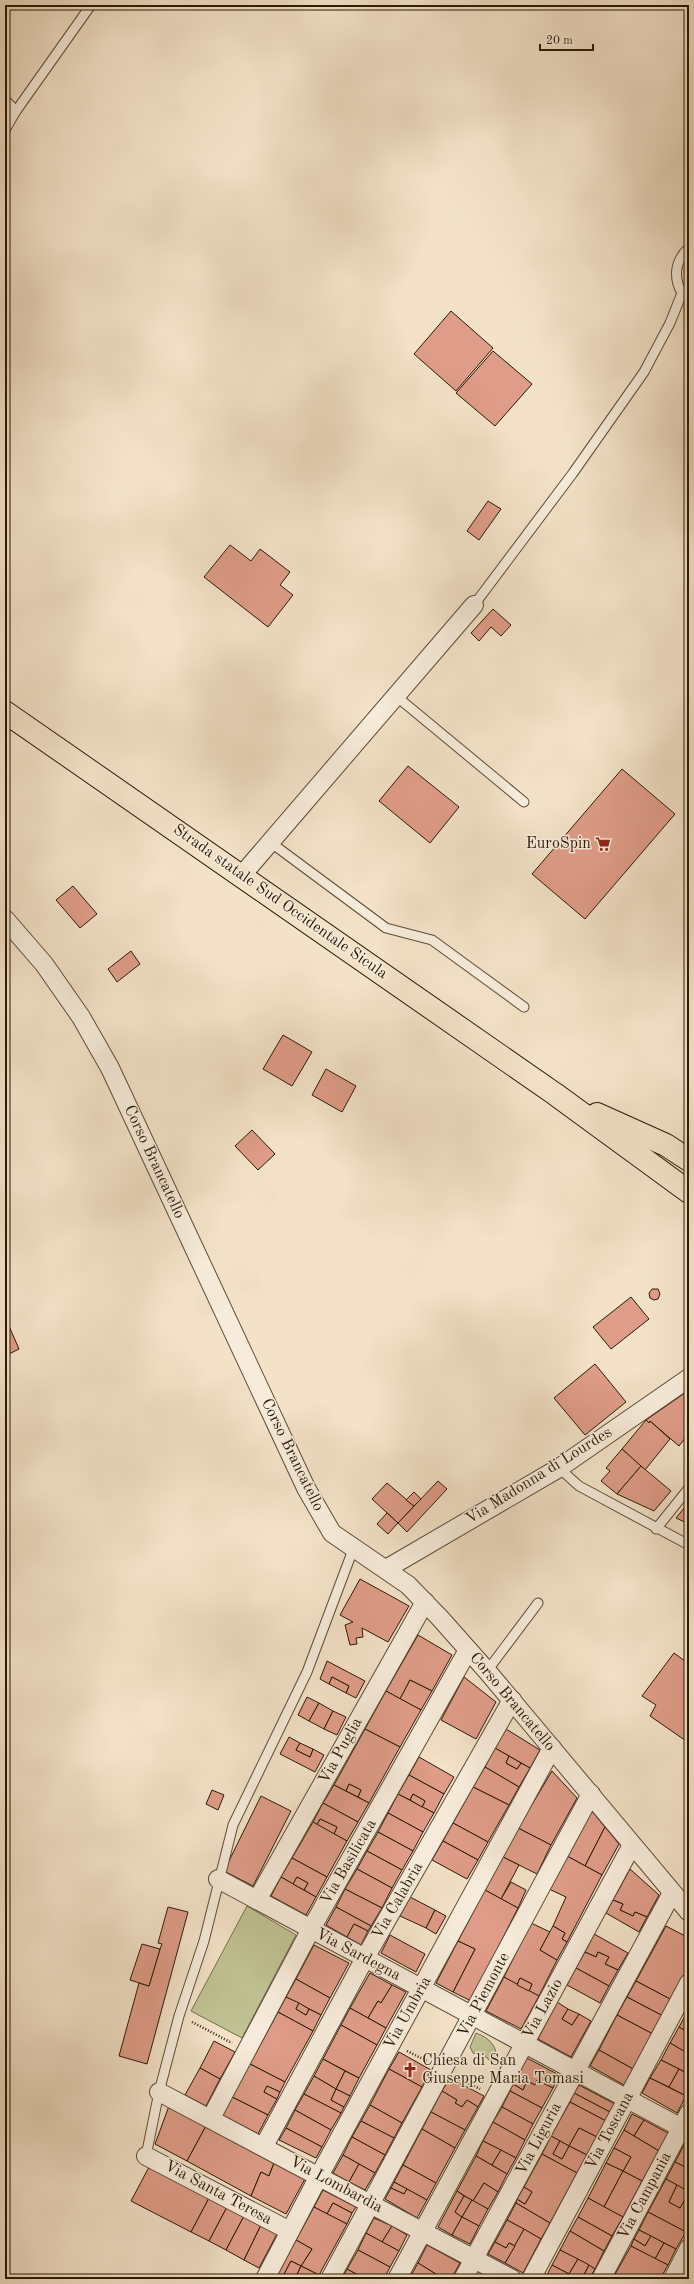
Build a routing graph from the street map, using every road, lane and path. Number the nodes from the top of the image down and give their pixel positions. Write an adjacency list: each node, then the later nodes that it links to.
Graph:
1 (91, 5): 3 (lane)
2 (5, 100): 3 (lane)
3 (16, 111): 4 (lane)
4 (5, 130)
5 (689, 248): 6 (lane)
6 (685, 293): 7 (lane)
7 (474, 605): 8 (street)
8 (396, 696): 10 (lane); 11 (street)
9 (5, 712): 12 (main road, Strada statale Sud Occidentale Sicula)
10 (524, 802)
11 (270, 842): 12 (street); 14 (lane)
12 (242, 875): 15 (main road, Strada statale Sud Occidentale Sicula)
13 (5, 919): 23 (street, Corso Brancatello)
14 (524, 1007)
15 (554, 1094): 16 (main road, Strada statale Sud Occidentale Sicula); 17 (main road, Strada statale Sud Occidentale Sicula)
16 (689, 1160)
17 (689, 1192)
18 (689, 1378): 19 (street, Via Madonna di Lourdes)
19 (559, 1468): 21 (lane); 24 (street, Via Madonna di Lourdes)
20 (689, 1488): 21 (lane)
21 (656, 1529): 22 (lane)
22 (689, 1545)
23 (354, 1547): 24 (street, Corso Brancatello); 33 (lane)
24 (386, 1569): 25 (street, Corso Brancatello)
25 (425, 1602): 27 (street, Corso Brancatello); 35 (street, Via Puglia)
26 (538, 1603): 28 (lane)
27 (468, 1650): 28 (street, Corso Brancatello); 37 (street, Via Basilicata)
28 (487, 1671): 29 (street, Corso Brancatello)
29 (512, 1700): 30 (street, Corso Brancatello); 38 (street, Via Calabria)
30 (552, 1748): 31 (street, Corso Brancatello); 40 (street, Via Umbria)
31 (590, 1794): 32 (street, Corso Brancatello); 42 (street, Via Piemonte)
32 (632, 1845): 34 (street, Corso Brancatello); 43 (street, Via Lazio)
33 (218, 1879): 35 (street, Via Sardegna); 41 (lane)
34 (672, 1893): 36 (street, Corso Brancatello); 45 (street, Via Liguria)
35 (257, 1900): 37 (street, Via Sardegna)
36 (689, 1912)
37 (311, 1929): 38 (street, Via Sardegna); 44 (street, Via Basilicata)
38 (365, 1958): 40 (street, Via Sardegna); 50 (street, Via Calabria)
39 (689, 1983): 47 (street, Via Toscana)
40 (422, 1989): 42 (street, Via Sardegna); 52 (street, Via Umbria)
41 (179, 2016): 44 (path); 46 (lane)
42 (472, 2016): 43 (street, Via Sardegna); 53 (street, Via Piemonte)
43 (524, 2044): 45 (street, Via Sardegna); 55 (street, Via Lazio)
44 (246, 2050): 48 (street, Via Basilicata)
45 (575, 2071): 47 (street, Via Sardegna); 57 (street, Via Liguria)
46 (159, 2092): 48 (street, Via Lombardia); 51 (lane)
47 (627, 2099): 49 (street, Via Sardegna); 63 (street, Via Toscana)
48 (211, 2118): 50 (street, Via Lombardia)
49 (686, 2124): 64 (street, Via Campania)
50 (264, 2146): 52 (street, Via Lombardia)
51 (146, 2156): 54 (street, Via Santa Teresa)
52 (318, 2176): 53 (street, Via Lombardia); 54 (street, Via Umbria)
53 (371, 2204): 55 (street, Via Lombardia); 59 (street, Via Piemonte)
54 (290, 2231): 58 (street, Via Umbria)
55 (423, 2231): 57 (street, Via Lombardia); 60 (street, Via Lazio)
56 (689, 2248): 65 (street)
57 (474, 2259): 61 (street, Via Liguria); 62 (street, Via Lombardia)
58 (265, 2279)
59 (330, 2279)
60 (397, 2279)
61 (463, 2279)
62 (512, 2279)
63 (531, 2279)
64 (601, 2279)
65 (673, 2279)

